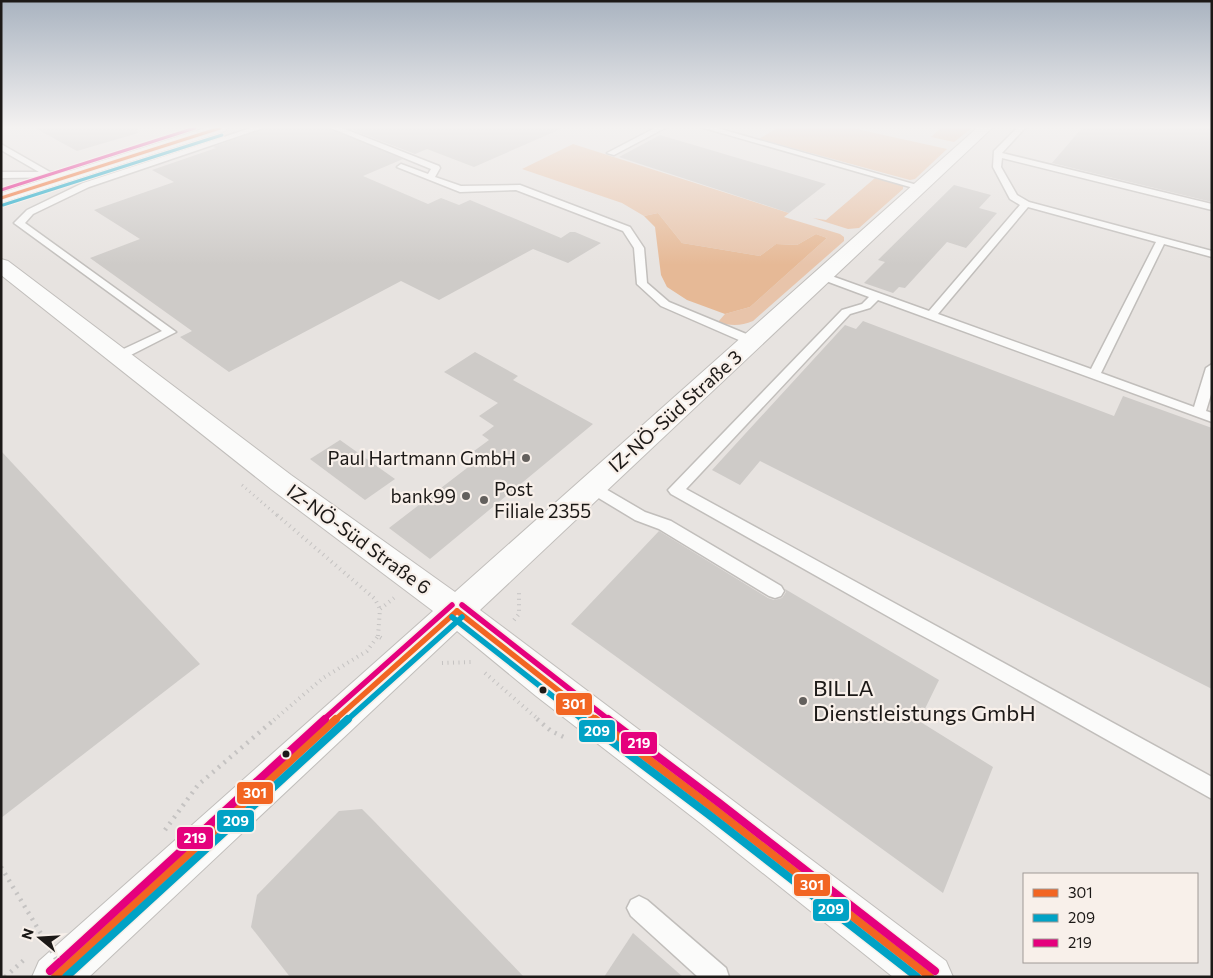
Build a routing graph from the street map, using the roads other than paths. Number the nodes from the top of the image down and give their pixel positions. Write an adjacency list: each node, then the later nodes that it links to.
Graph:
1 (1, 174): 2 (lane)
2 (50, 174): 3 (lane)
3 (75, 174): 13 (street)
4 (120, 174): 23 (lane)
5 (419, 174): 11 (lane)
6 (433, 174): 11 (lane)
7 (872, 174): 12 (lane)
8 (935, 174): 12 (street, IZ-NÖ-Süd Straße 3)
9 (1001, 174): 14 (lane)
10 (1075, 174): 15 (lane)
11 (430, 178): 22 (lane)
12 (920, 187): 19 (street, IZ-NÖ-Süd Straße 3)
13 (1, 198)
14 (1026, 204): 16 (lane); 21 (lane)
15 (1212, 207)
16 (1161, 241): 17 (lane); 25 (lane)
17 (1212, 254)
18 (1, 265): 23 (street, IZ-NÖ-Süd Straße 6)
19 (822, 276): 20 (lane); 22 (street, IZ-NÖ-Süd Straße 3)
20 (876, 296): 21 (lane); 30 (lane)
21 (931, 316): 25 (lane)
22 (752, 341): 27 (street, IZ-NÖ-Süd Straße 3)
23 (119, 356): 29 (street, IZ-NÖ-Süd Straße 6)
24 (1212, 368): 26 (lane)
25 (1094, 376): 26 (lane)
26 (1206, 416)
27 (592, 487): 28 (lane); 29 (street, IZ-NÖ-Süd Straße 3)
28 (775, 591)
29 (457, 611): 32 (street, IZ-NÖ-Süd Straße 3); 34 (street, IZ-NÖ-Süd Straße 6)
30 (1212, 789)
31 (639, 908): 33 (lane)
32 (42, 954)
33 (717, 977)
34 (930, 977)

